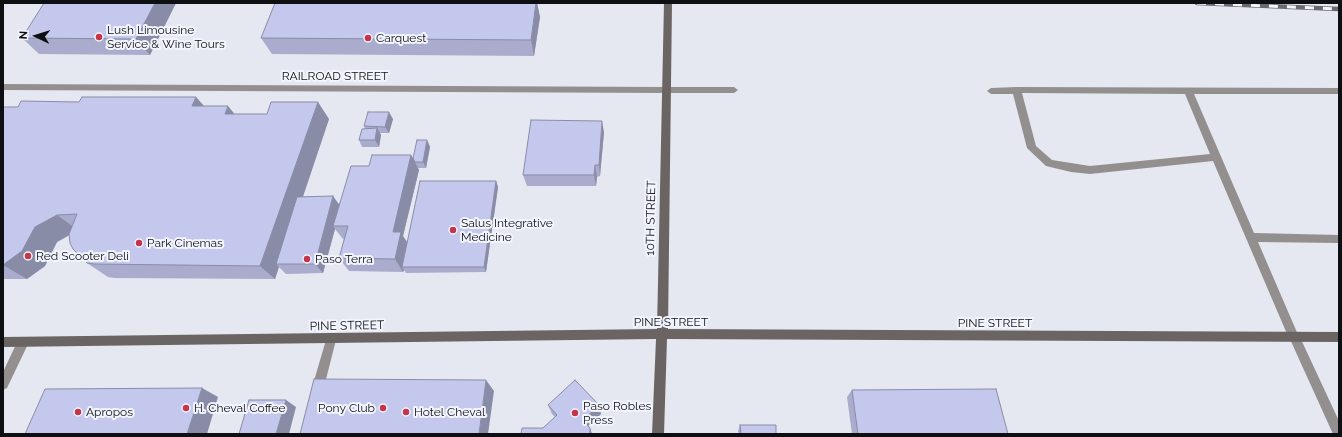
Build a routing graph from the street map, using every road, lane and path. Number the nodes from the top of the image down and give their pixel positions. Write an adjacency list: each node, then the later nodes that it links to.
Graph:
1 (668, 3): 3 (street, 10TH STREET)
2 (3, 87): 3 (street, RAILROAD STREET)
3 (666, 90): 4 (street, RAILROAD STREET); 12 (street, 10TH STREET)
4 (734, 90)
5 (1017, 90): 6 (street); 7 (street); 9 (street)
6 (991, 91)
7 (1188, 91): 8 (street); 9 (street)
8 (1339, 91)
9 (1216, 157): 10 (street)
10 (1251, 237): 11 (street); 13 (street)
11 (1339, 239)
12 (662, 334): 13 (street, PINE STREET); 15 (street, PINE STREET); 20 (street, 10TH STREET)
13 (1294, 337): 14 (street, PINE STREET); 21 (street)
14 (1339, 337)
15 (331, 340): 17 (street, PINE STREET); 19 (street)
16 (3, 342): 17 (street, PINE STREET)
17 (23, 342): 18 (street)
18 (3, 384)
19 (314, 405)
20 (658, 434)
21 (1339, 434)

